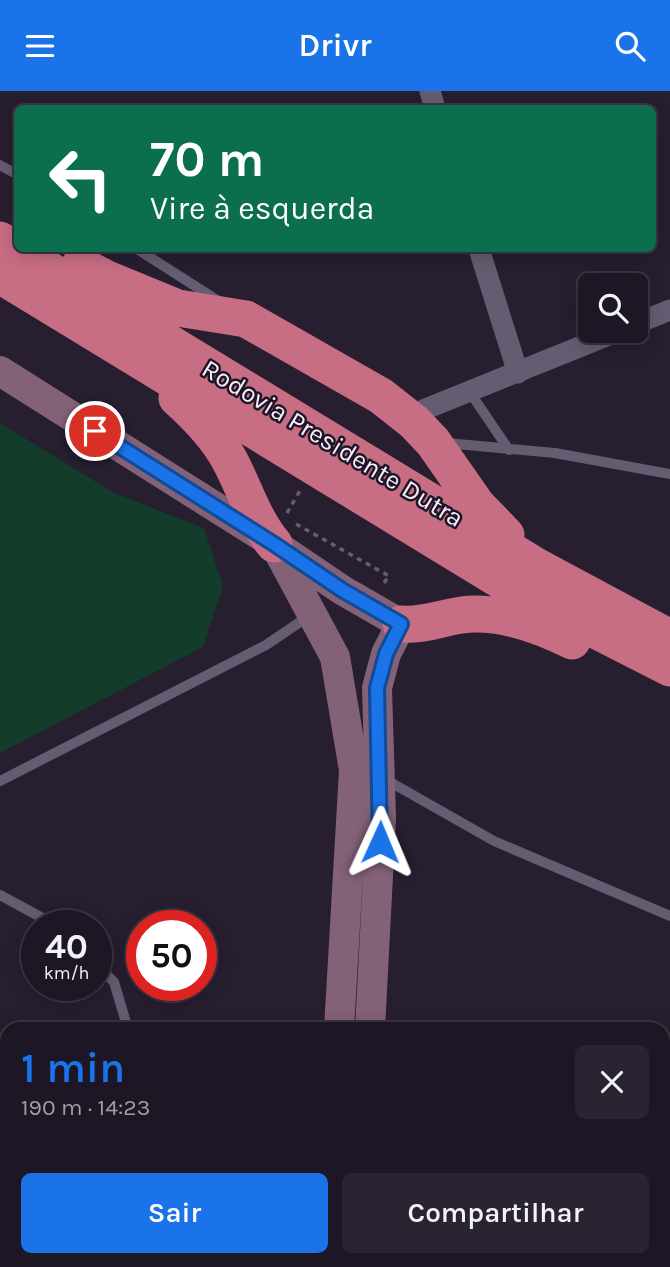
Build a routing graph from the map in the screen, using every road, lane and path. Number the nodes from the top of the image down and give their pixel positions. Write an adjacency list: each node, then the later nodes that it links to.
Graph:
1 (20, 252): 18 (highway, Rodovia Presidente Dutra)
2 (55, 252): 7 (highway)
3 (142, 252): 7 (lane)
4 (480, 252): 12 (street)
5 (0, 275): 10 (highway, Rodovia Presidente Dutra)
6 (670, 310): 8 (street)
7 (246, 319): 14 (highway)
8 (648, 319)
9 (590, 343): 12 (street)
10 (118, 346): 17 (highway); 23 (highway, Rodovia Presidente Dutra)
11 (0, 371): 17 (main road)
12 (517, 373): 13 (street)
13 (469, 391): 14 (street); 15 (lane)
14 (423, 432): 15 (lane); 18 (highway)
15 (509, 450): 16 (lane)
16 (670, 474)
17 (274, 544): 19 (main road); 20 (main road)
18 (536, 566): 21 (highway, Rodovia Presidente Dutra)
19 (311, 614): 22 (main road); 27 (lane)
20 (401, 624): 24 (main road); 25 (highway)
21 (670, 638)
22 (336, 663): 24 (main road); 26 (main road)
23 (670, 668)
24 (379, 682): 26 (main road)
25 (670, 689)
26 (367, 773): 30 (lane); 33 (main road); 34 (main road)
27 (0, 781)
28 (0, 895): 29 (lane)
29 (28, 910)
30 (670, 916)
31 (112, 980): 32 (lane)
32 (126, 1022)
33 (341, 1022)
34 (370, 1022)

